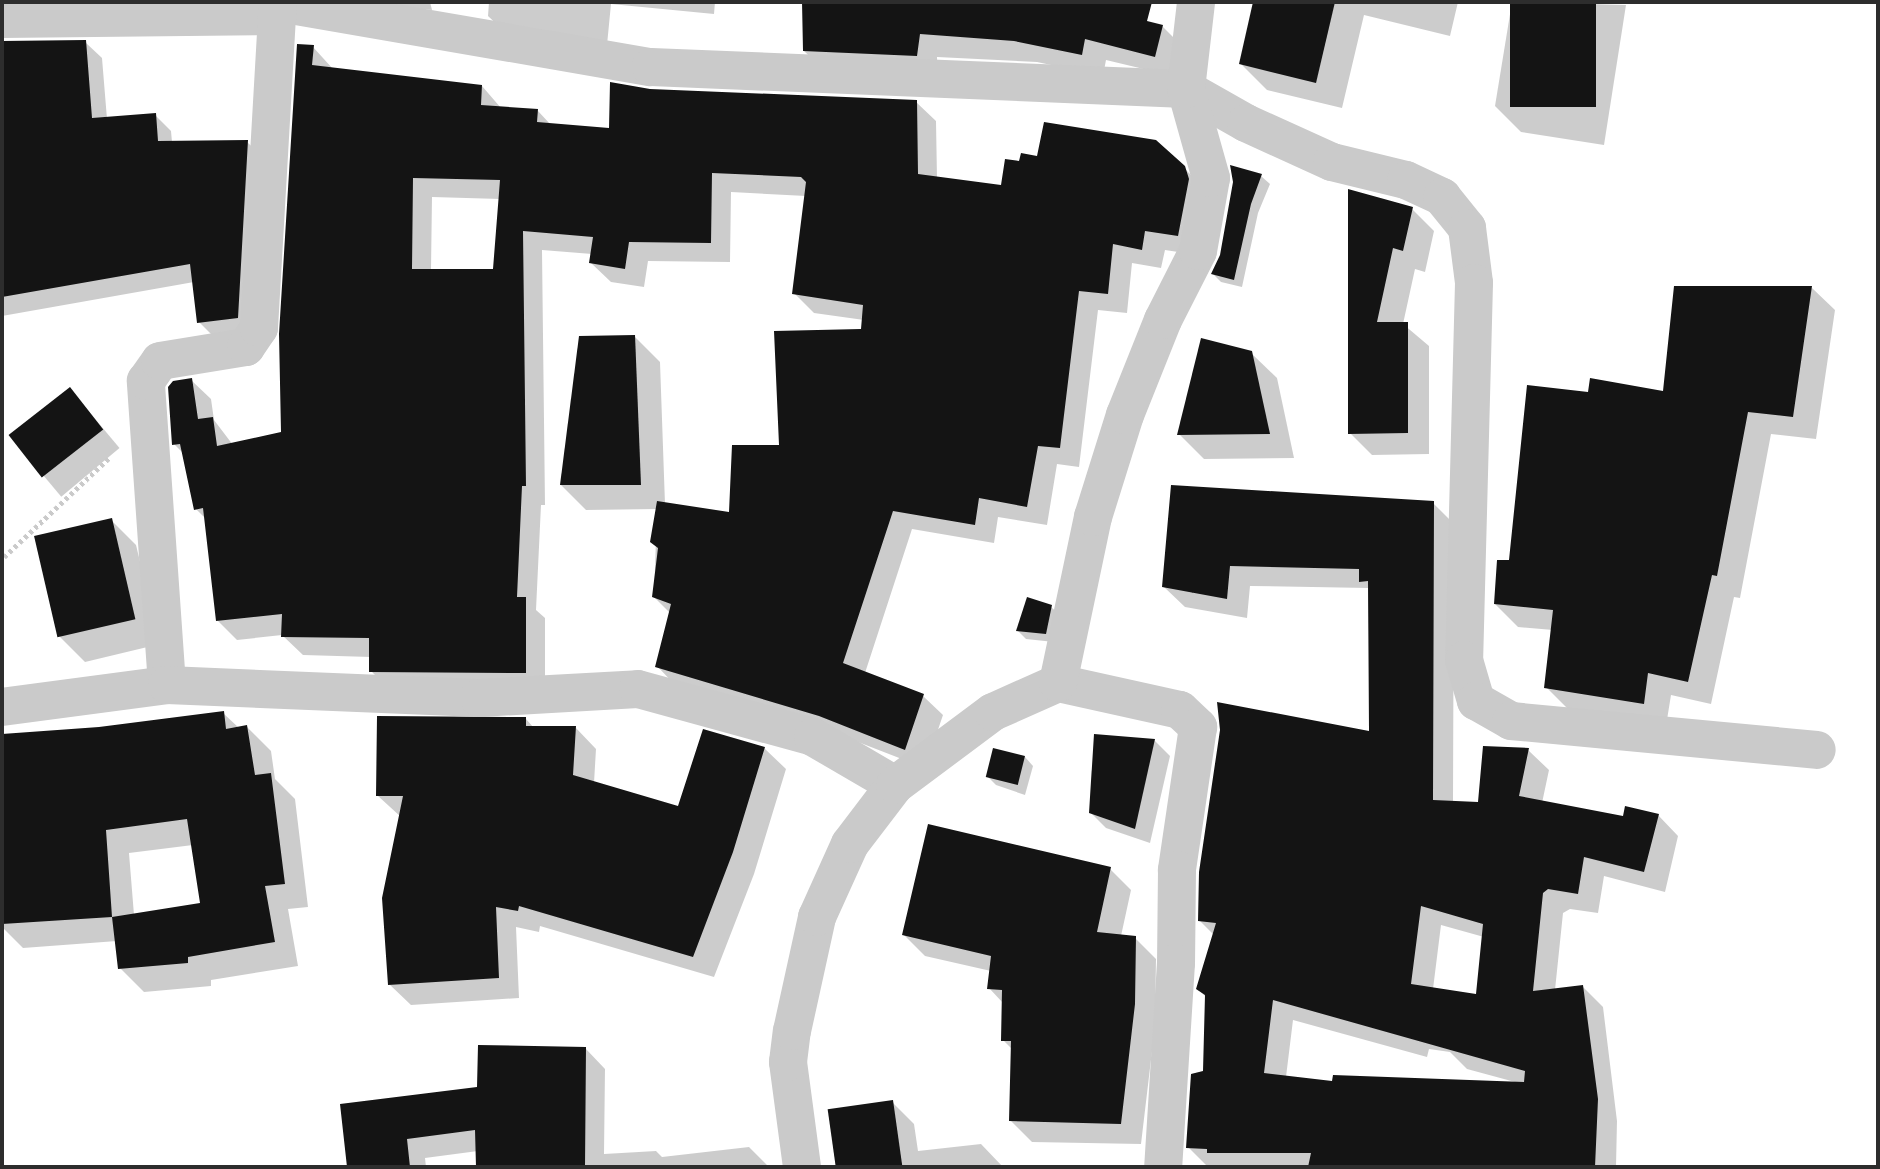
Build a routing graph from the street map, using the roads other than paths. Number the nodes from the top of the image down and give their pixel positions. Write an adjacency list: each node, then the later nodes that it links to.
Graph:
1 (1196, 2): 4 (street)
2 (278, 7): 3 (street); 4 (street); 6 (street)
3 (2, 19)
4 (1186, 89): 5 (street); 8 (street)
5 (1058, 683): 9 (street); 11 (street)
6 (167, 685): 7 (street); 9 (street)
7 (2, 707)
8 (1817, 750)
9 (895, 785): 10 (street)
10 (802, 1167)
11 (1163, 1167)

